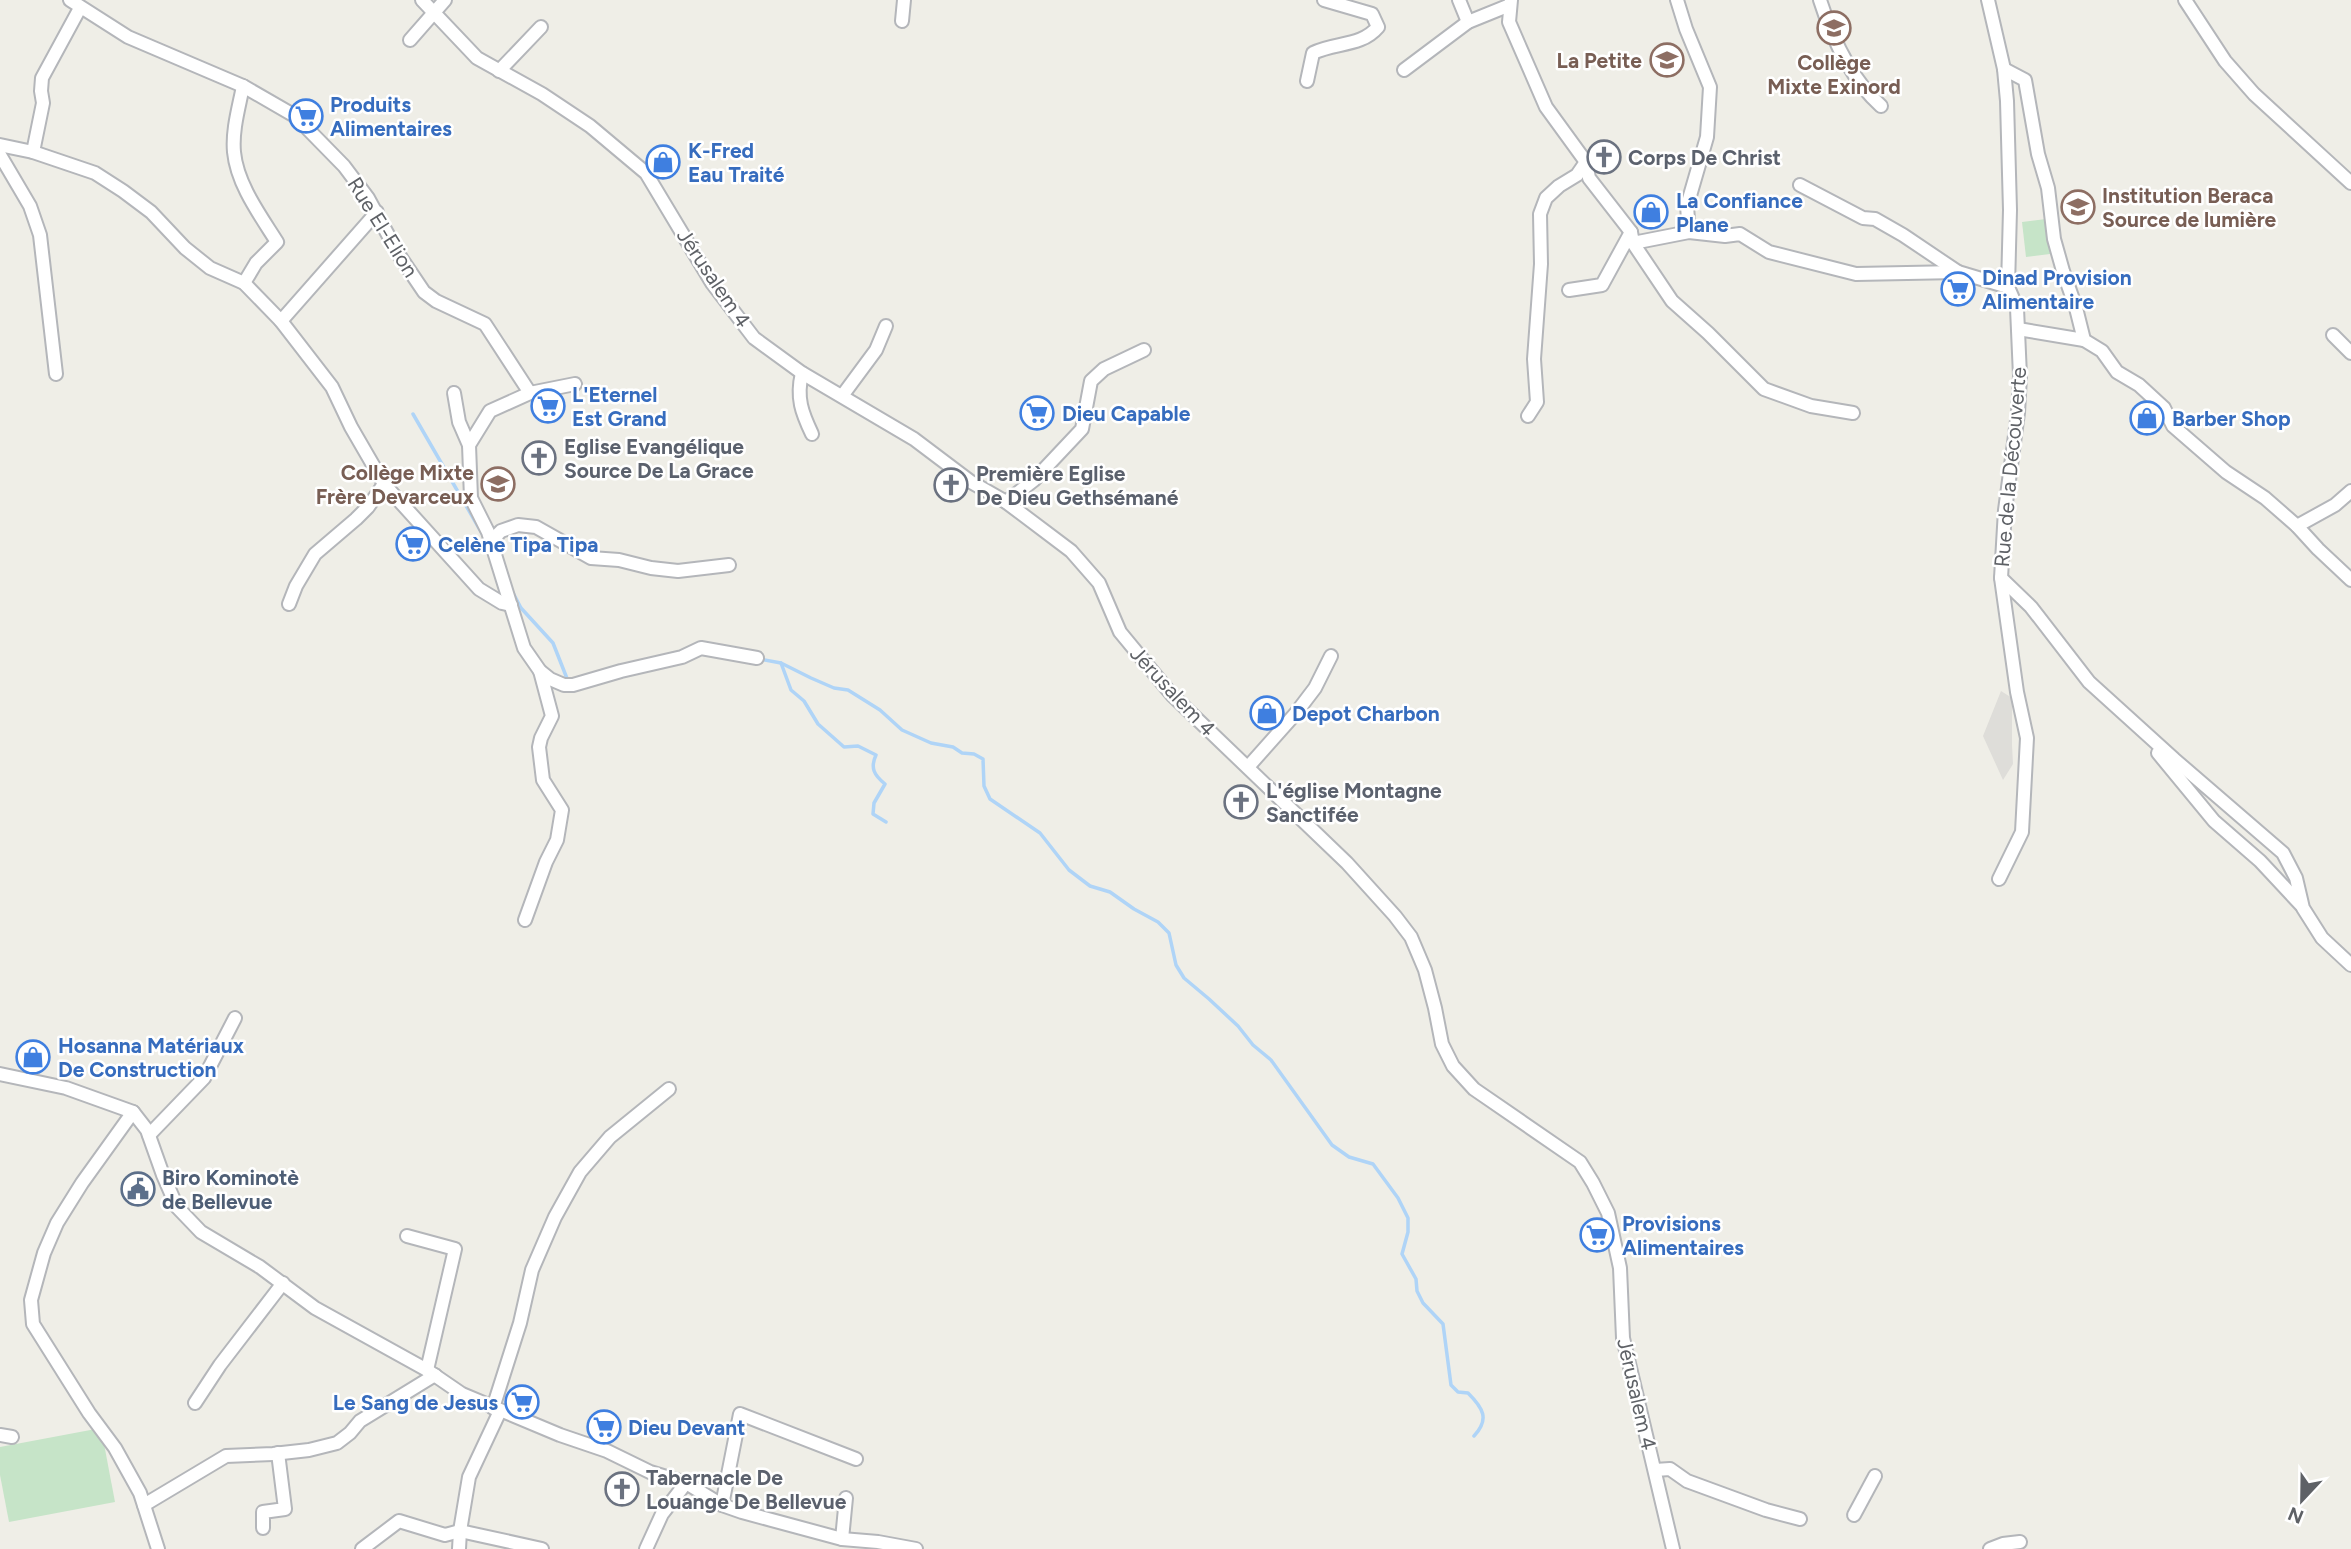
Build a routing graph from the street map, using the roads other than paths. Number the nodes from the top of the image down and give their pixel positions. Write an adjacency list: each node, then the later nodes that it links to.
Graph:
1 (422, 0): 12 (street, Jérusalem 4)
2 (444, 0): 12 (street)
3 (904, 0): 13 (street)
4 (1324, 0): 20 (street)
5 (1458, 0): 14 (street)
6 (1677, 0): 30 (street)
7 (1820, 0): 22 (street)
8 (1988, 0): 17 (street, Rue de la Découverte)
9 (2185, 0): 27 (street)
10 (1510, 3): 14 (street); 26 (street)
11 (75, 4): 21 (street, Rue El-Elion); 24 (street)
12 (435, 13): 16 (street); 19 (street, Jérusalem 4)
13 (902, 20)
14 (1468, 22): 18 (street)
15 (541, 27): 19 (street)
16 (410, 40)
17 (2004, 69): 34 (street, Rue de la Découverte); 40 (street)
18 (1404, 70)
19 (499, 71): 43 (street, Jérusalem 4)
20 (1307, 81)
21 (243, 86): 29 (street, Rue El-Elion); 33 (street)
22 (1881, 106)
23 (0, 145): 24 (street)
24 (33, 152): 33 (street)
25 (0, 155): 44 (street)
26 (1586, 162): 31 (street); 50 (street)
27 (2351, 183)
28 (1800, 185): 32 (street)
29 (377, 212): 36 (street); 47 (street, Rue El-Elion)
30 (1689, 232): 31 (street); 32 (street)
31 (1632, 237): 35 (street); 49 (street)
32 (1958, 272): 34 (street)
33 (244, 283): 36 (street)
34 (2008, 287): 38 (street, Rue de la Découverte)
35 (1569, 290)
36 (281, 321): 53 (street)
37 (886, 326): 48 (street)
38 (2018, 329): 40 (street); 61 (street, Rue de la Découverte)
39 (2333, 335): 42 (street)
40 (2084, 340): 58 (street)
41 (1144, 350): 55 (street)
42 (2351, 353)
43 (802, 373): 48 (street, Jérusalem 4); 51 (street)
44 (56, 374)
45 (575, 384): 47 (street)
46 (454, 393): 52 (street)
47 (530, 393): 52 (street)
48 (842, 396): 55 (street, Jérusalem 4)
49 (1853, 413)
50 (1528, 416)
51 (812, 434)
52 (469, 445): 59 (street)
53 (384, 484): 63 (street); 64 (street)
54 (2351, 491): 56 (street)
55 (1006, 502): 69 (street, Jérusalem 4)
56 (2335, 505): 57 (street); 58 (street)
57 (2351, 509)
58 (2297, 526): 62 (street)
59 (494, 550): 60 (street); 64 (street)
60 (729, 565)
61 (2001, 578): 68 (street, Rue de la Découverte); 70 (street)
62 (2351, 580)
63 (289, 604)
64 (511, 605): 67 (street)
65 (1331, 656): 69 (street)
66 (757, 659): 67 (street)
67 (540, 671): 72 (street)
68 (2146, 733): 71 (street); 71 (street, Rue de la Découverte)
69 (1248, 767): 86 (street, Jérusalem 4)
70 (1999, 879)
71 (2303, 908): 73 (street, Rue de la Découverte)
72 (525, 920)
73 (2351, 965)
74 (235, 1018): 78 (street)
75 (0, 1074): 77 (street)
76 (669, 1088): 83 (street)
77 (133, 1112): 78 (street); 90 (street)
78 (149, 1135): 80 (street)
79 (407, 1236): 81 (street)
80 (283, 1283): 81 (street); 82 (street)
81 (431, 1373): 83 (street); 84 (street)
82 (195, 1403)
83 (497, 1409): 88 (street); 95 (street)
84 (278, 1453): 90 (street); 94 (street)
85 (856, 1459): 91 (street)
86 (1655, 1470): 93 (street); 105 (street, Jérusalem 4)
87 (1875, 1476): 92 (street)
88 (685, 1483): 91 (street); 103 (street)
89 (846, 1498): 96 (street)
90 (144, 1505): 99 (street)
91 (722, 1505): 96 (street)
92 (1854, 1516)
93 (1800, 1519)
94 (263, 1528)
95 (460, 1531): 100 (street); 101 (street); 102 (street)
96 (842, 1539): 98 (street)
97 (2020, 1542): 106 (street)
98 (877, 1547): 104 (street)
99 (158, 1549)
100 (362, 1549)
101 (459, 1549)
102 (542, 1549)
103 (646, 1549)
104 (916, 1549)
105 (1673, 1549)
106 (1990, 1549)

